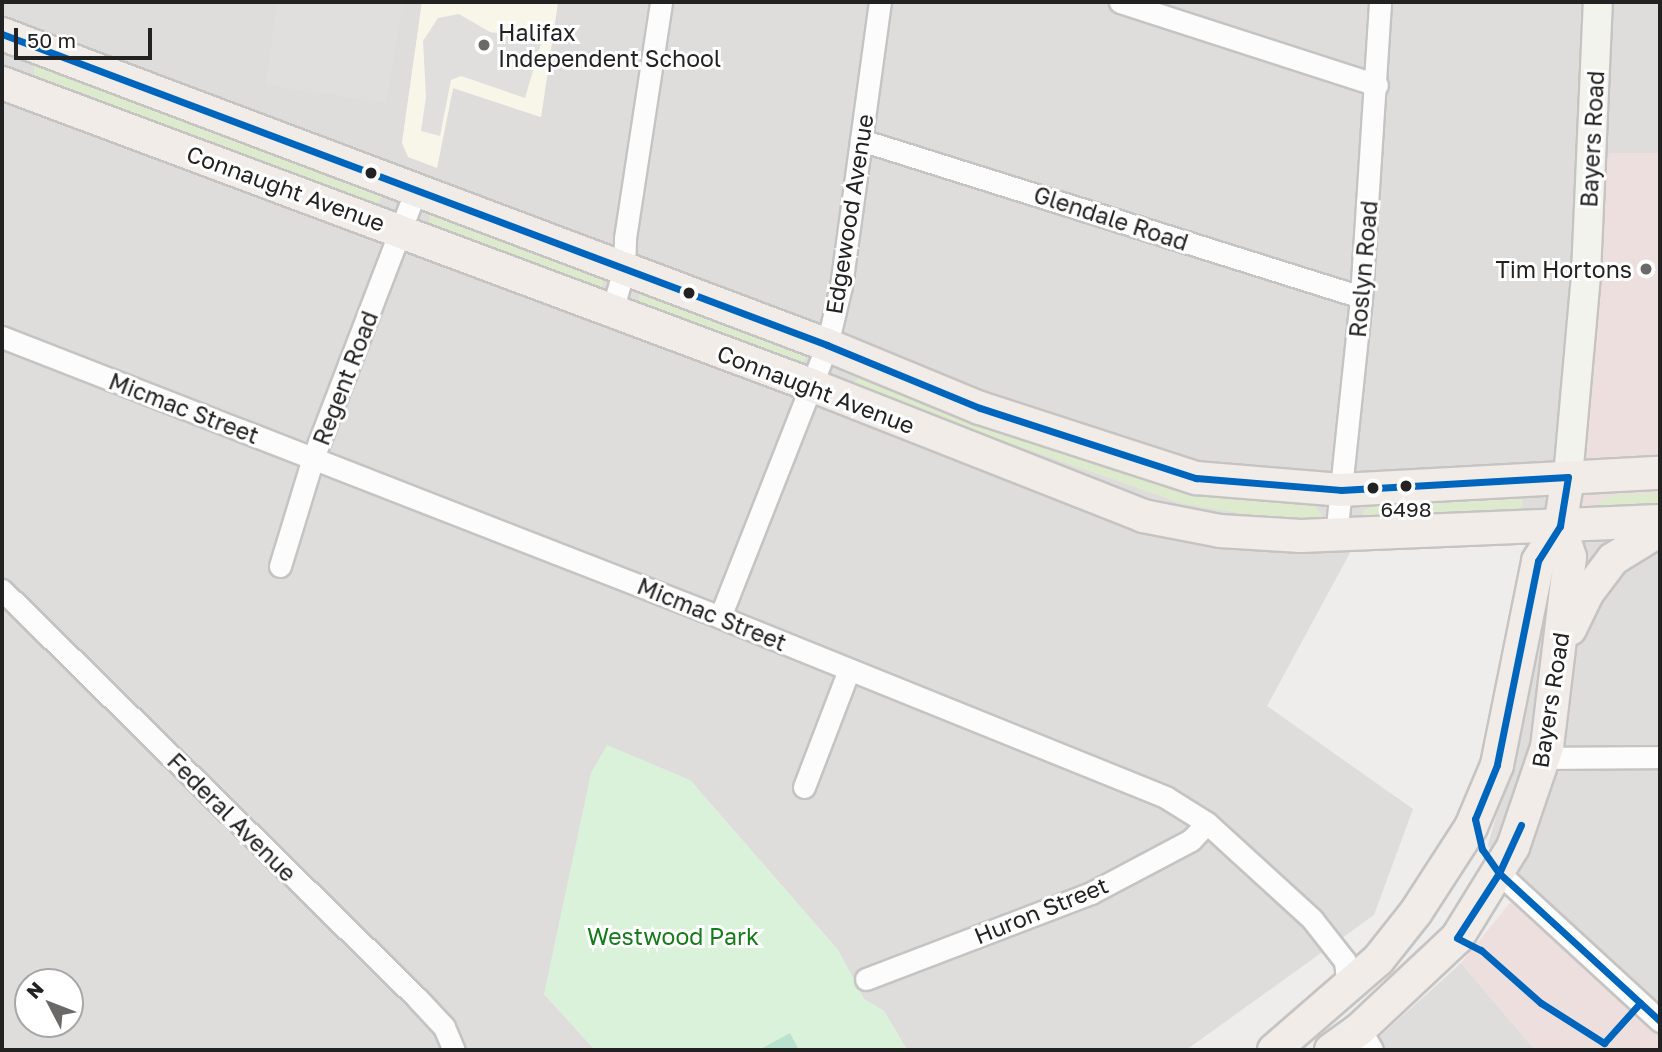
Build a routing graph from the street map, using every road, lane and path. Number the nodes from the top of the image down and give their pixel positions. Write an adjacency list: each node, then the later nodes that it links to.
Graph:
1 (661, 2): 12 (street)
2 (880, 2): 9 (street, Edgewood Avenue)
3 (1119, 2): 8 (street)
4 (1380, 2): 8 (street, Roslyn Road)
5 (1598, 2): 20 (main road, Bayers Road)
6 (12, 38): 7 (main road); 10 (main road, Connaught Avenue)
7 (4, 84): 11 (main road, Connaught Avenue)
8 (1377, 85): 13 (street, Roslyn Road)
9 (862, 140): 13 (street, Glendale Road); 16 (street, Edgewood Avenue)
10 (415, 192): 11 (street, Regent Road); 12 (main road, Connaught Avenue)
11 (402, 231): 14 (main road, Connaught Avenue); 18 (street, Regent Road)
12 (624, 268): 14 (street); 16 (main road, Connaught Avenue)
13 (1361, 297): 21 (street, Roslyn Road)
14 (612, 311): 17 (main road, Connaught Avenue)
15 (2, 337): 18 (street, Micmac Street)
16 (827, 345): 17 (street, Edgewood Avenue); 21 (main road, Connaught Avenue)
17 (811, 385): 25 (main road, Connaught Avenue); 28 (street, Edgewood Avenue)
18 (313, 458): 26 (street, Regent Road); 28 (street, Micmac Street)
19 (1660, 473): 20 (main road, Connaught Avenue)
20 (1568, 477): 21 (main road, Connaught Avenue); 23 (main road, Bayers Road)
21 (1341, 490): 25 (street, Roslyn Road)
22 (1660, 521): 23 (main road, Connaught Avenue)
23 (1560, 526): 25 (main road, Connaught Avenue); 29 (main road, Bayers Road); 34 (main road, Bayers Road)
24 (1660, 530): 29 (main road)
25 (1336, 536)
26 (279, 566)
27 (2, 590): 43 (street, Federal Avenue)
28 (720, 617): 30 (street, Micmac Street)
29 (1558, 660): 32 (main road, Bayers Road)
30 (849, 670): 33 (street); 35 (street, Micmac Street)
31 (1660, 757): 32 (street)
32 (1545, 758): 36 (main road, Bayers Road)
33 (804, 787)
34 (1475, 819): 36 (main road); 38 (main road, Bayers Road)
35 (1207, 823): 39 (street, Huron Street); 40 (street, Micmac Street)
36 (1499, 873): 37 (main road, Bayers Road); 41 (street)
37 (1457, 937): 38 (main road); 42 (main road, Bayers Road)
38 (1378, 960): 40 (main road, Bayers Road)
39 (866, 979)
40 (1348, 989): 44 (main road, Bayers Road)
41 (1660, 1021)
42 (1366, 1040): 45 (main road, Bayers Road)
43 (454, 1050)
44 (1274, 1050)
45 (1331, 1050)

